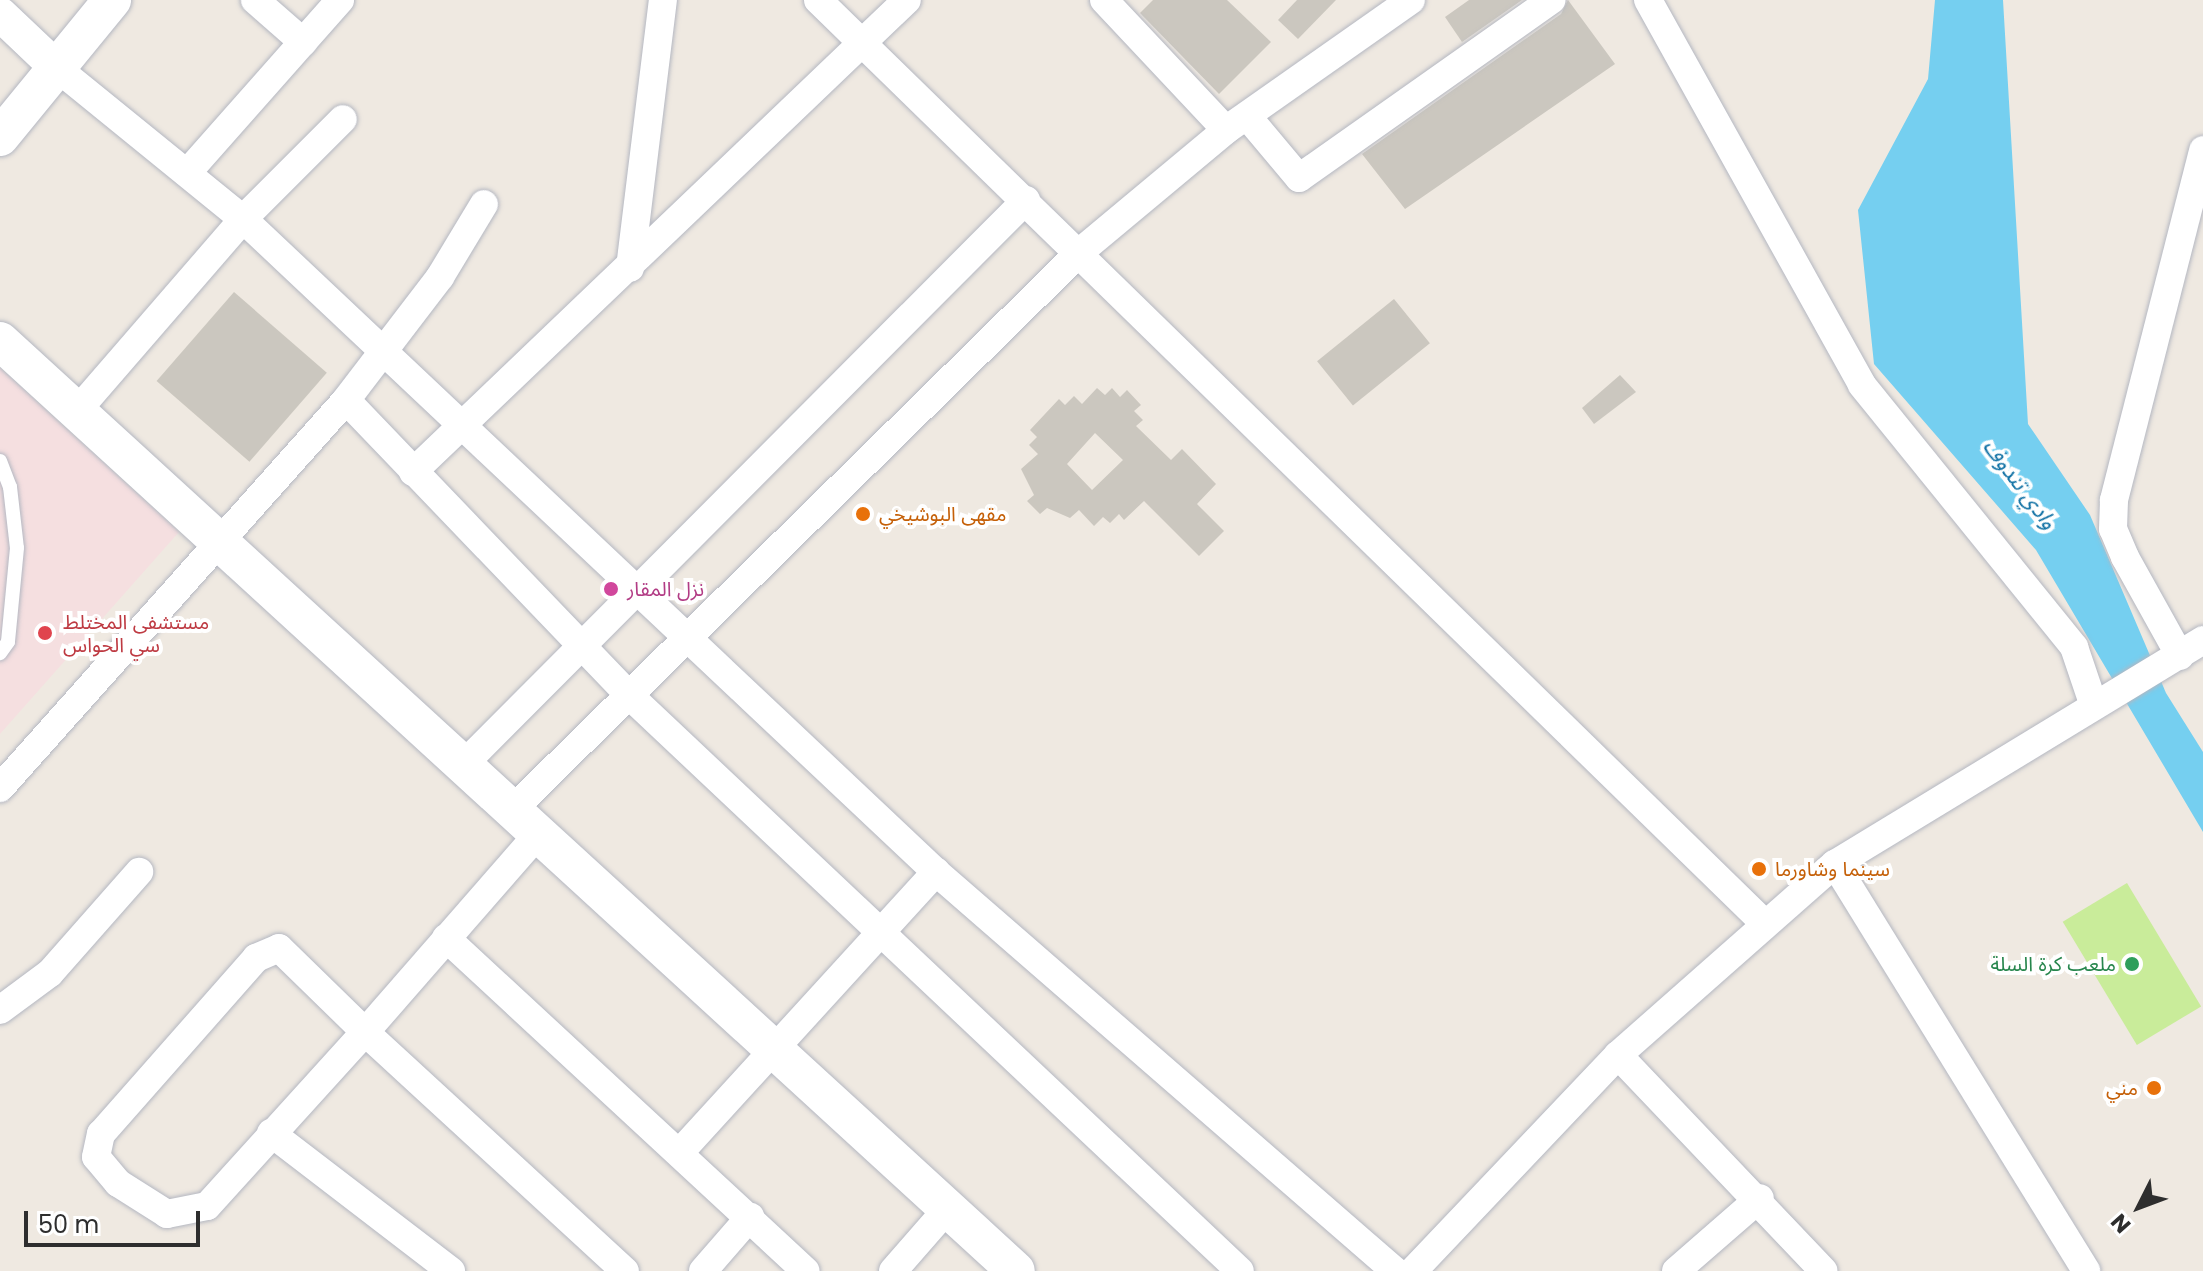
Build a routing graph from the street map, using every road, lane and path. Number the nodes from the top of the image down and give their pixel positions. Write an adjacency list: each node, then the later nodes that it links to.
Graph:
1 (112, 0): 14 (main road)
2 (255, 0): 12 (street)
3 (340, 0): 12 (street)
4 (663, 0): 24 (street)
5 (818, 0): 13 (street)
6 (907, 0): 13 (street)
7 (1411, 0): 16 (street)
8 (1551, 0): 16 (street)
9 (1648, 0): 39 (street)
10 (1112, 3): 16 (street)
11 (0, 14): 14 (street)
12 (303, 42): 19 (street)
13 (862, 43): 20 (street); 24 (street)
14 (57, 68): 17 (main road); 19 (street)
15 (343, 119): 22 (street)
16 (1236, 123): 23 (street)
17 (0, 137)
18 (2203, 150): 36 (street)
19 (187, 173): 22 (street)
20 (1026, 200): 23 (street); 33 (street)
21 (484, 204): 26 (street)
22 (243, 219): 26 (street); 28 (street)
23 (1081, 251): 34 (street); 46 (street)
24 (630, 268): 29 (street)
25 (0, 341): 28 (main road)
26 (387, 350): 27 (street); 29 (street)
27 (346, 400): 31 (street); 32 (street)
28 (76, 412): 32 (main road)
29 (463, 422): 31 (street); 33 (street)
30 (0, 461): 37 (lane)
31 (413, 472): 35 (street)
32 (221, 544): 40 (main road); 41 (street)
33 (631, 591): 34 (street); 35 (street)
34 (685, 641): 38 (street); 45 (street)
35 (579, 645): 38 (street); 40 (street)
36 (2192, 648): 39 (street)
37 (0, 653)
38 (630, 696): 42 (street); 47 (street)
39 (2094, 706): 43 (street)
40 (462, 766): 42 (main road)
41 (0, 788)
42 (525, 822): 48 (street); 51 (main road)
43 (1835, 864): 46 (street); 69 (street)
44 (139, 872): 49 (street)
45 (936, 872): 47 (street); 65 (street)
46 (1763, 922): 52 (street)
47 (879, 928): 51 (street); 64 (street)
48 (446, 938): 50 (street); 54 (street)
49 (0, 1010)
50 (365, 1032): 53 (street); 53 (street); 59 (street)
51 (770, 1049): 54 (street); 56 (main road)
52 (1618, 1055): 55 (street); 66 (street)
53 (271, 1133): 58 (street)
54 (682, 1150): 57 (street)
55 (1760, 1198): 67 (street); 68 (street)
56 (947, 1209): 62 (street); 63 (main road)
57 (750, 1217): 60 (street); 61 (street)
58 (451, 1271)
59 (625, 1271)
60 (703, 1271)
61 (806, 1271)
62 (893, 1271)
63 (1016, 1271)
64 (1240, 1271)
65 (1395, 1271)
66 (1413, 1271)
67 (1676, 1271)
68 (1824, 1271)
69 (2086, 1271)

